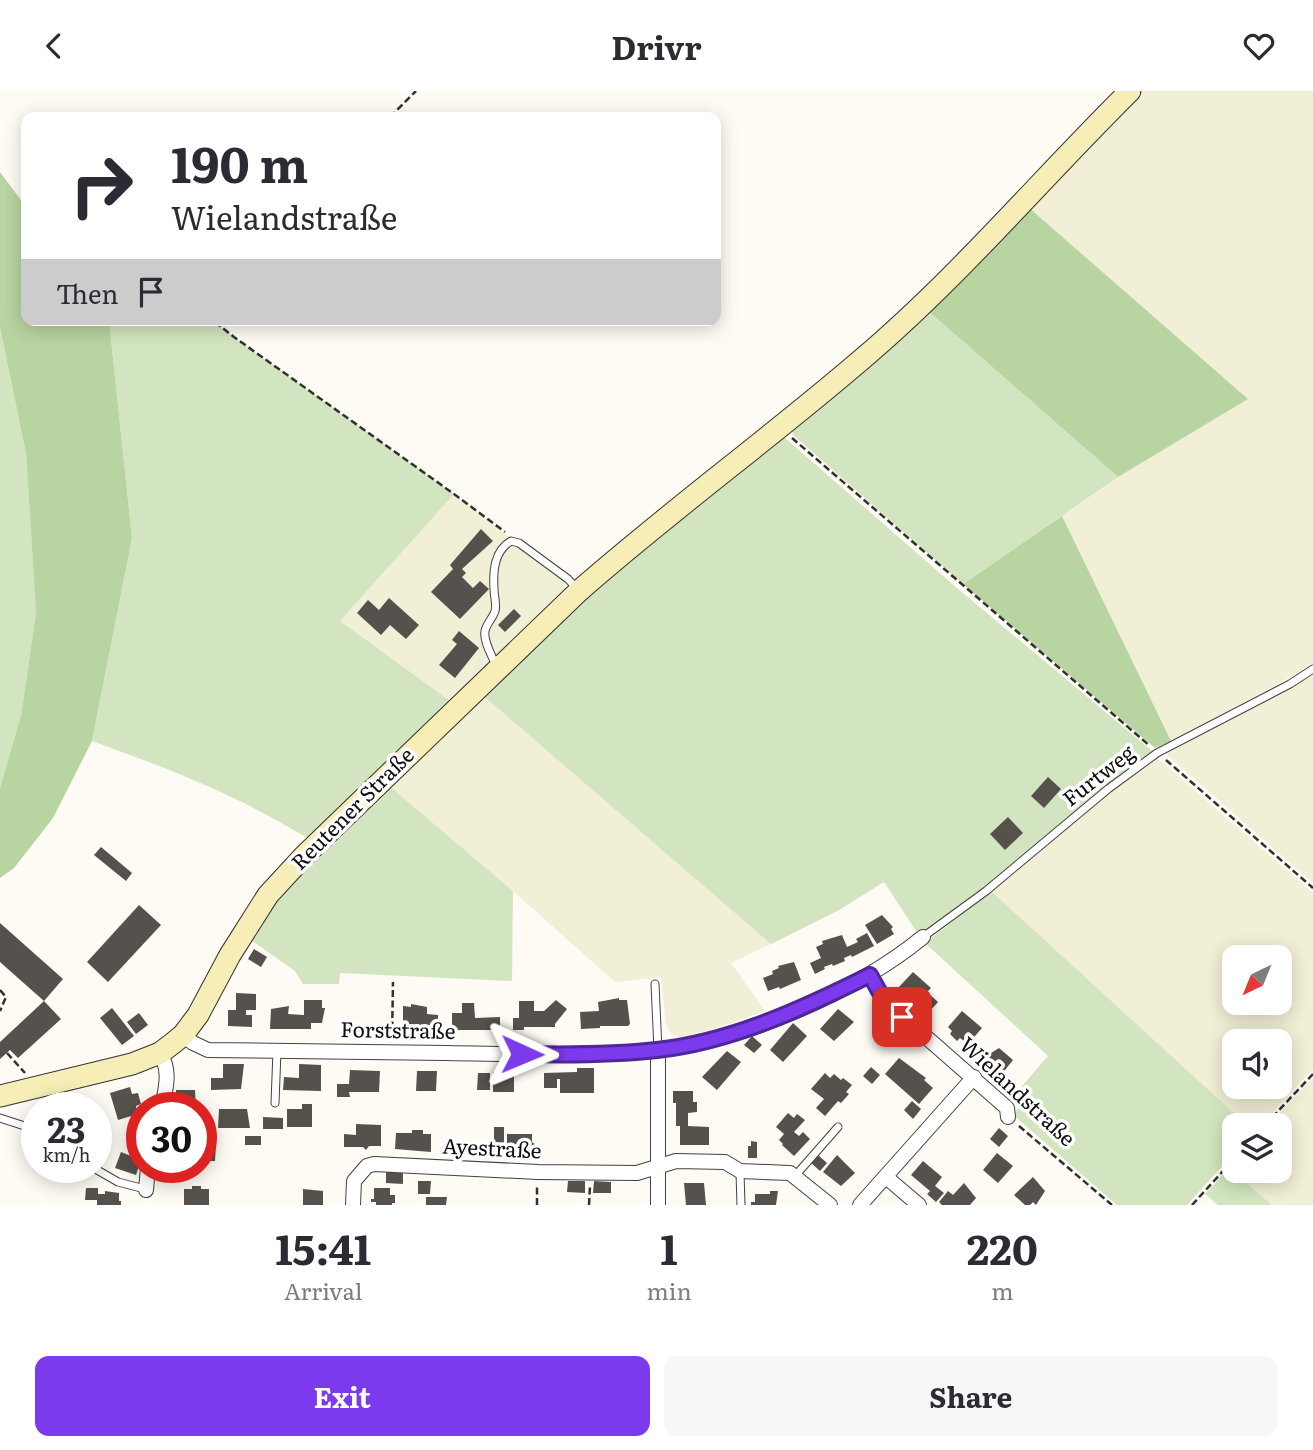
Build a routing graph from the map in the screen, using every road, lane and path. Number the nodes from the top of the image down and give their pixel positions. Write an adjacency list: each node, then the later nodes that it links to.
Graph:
1 (416, 91): 3 (path)
2 (1130, 91): 5 (street, Reutener Straße)
3 (395, 112)
4 (220, 326): 6 (path)
5 (778, 427): 7 (street, Reutener Straße); 10 (path)
6 (511, 541): 7 (lane); 8 (lane)
7 (579, 591): 8 (street, Reutener Straße)
8 (497, 668): 19 (street, Reutener Straße)
9 (1313, 669): 10 (lane, Furtweg)
10 (1157, 753): 11 (path); 12 (lane, Furtweg)
11 (1313, 888)
12 (923, 937): 13 (street, Forststraße)
13 (870, 975): 20 (street, Forststraße); 26 (street, Wielandstraße)
14 (393, 982): 18 (path)
15 (655, 985): 20 (lane)
16 (0, 990): 17 (path)
17 (0, 1011)
18 (391, 1032)
19 (183, 1035): 21 (street, Forststraße); 23 (street, Reutener Straße)
20 (658, 1050): 21 (street, Forststraße); 35 (street)
21 (277, 1051): 29 (lane)
22 (6, 1053): 24 (path)
23 (160, 1053): 27 (street); 28 (street, Reutener Straße)
24 (25, 1073)
25 (1313, 1074): 30 (path)
26 (974, 1077): 31 (street, Wielandstraße); 40 (street)
27 (164, 1092)
28 (0, 1096)
29 (275, 1103)
30 (1276, 1113)
31 (1008, 1117): 53 (path, Wielandstraße)
32 (0, 1118): 33 (lane)
33 (21, 1125)
34 (838, 1127): 39 (lane)
35 (659, 1166): 36 (street, Ayestraße); 38 (street, Ayestraße); 48 (street)
36 (740, 1171): 39 (street, Ayestraße); 49 (lane)
37 (1222, 1172): 54 (path)
38 (590, 1173): 45 (street, Ayestraße); 47 (path)
39 (795, 1176): 50 (street)
40 (886, 1177): 51 (street); 52 (street)
41 (112, 1179): 43 (lane)
42 (147, 1183): 43 (street)
43 (146, 1190)
44 (537, 1190): 46 (path)
45 (353, 1205)
46 (537, 1205)
47 (589, 1205)
48 (658, 1205)
49 (741, 1205)
50 (830, 1205)
51 (860, 1205)
52 (919, 1205)
53 (1112, 1205)
54 (1192, 1205)

